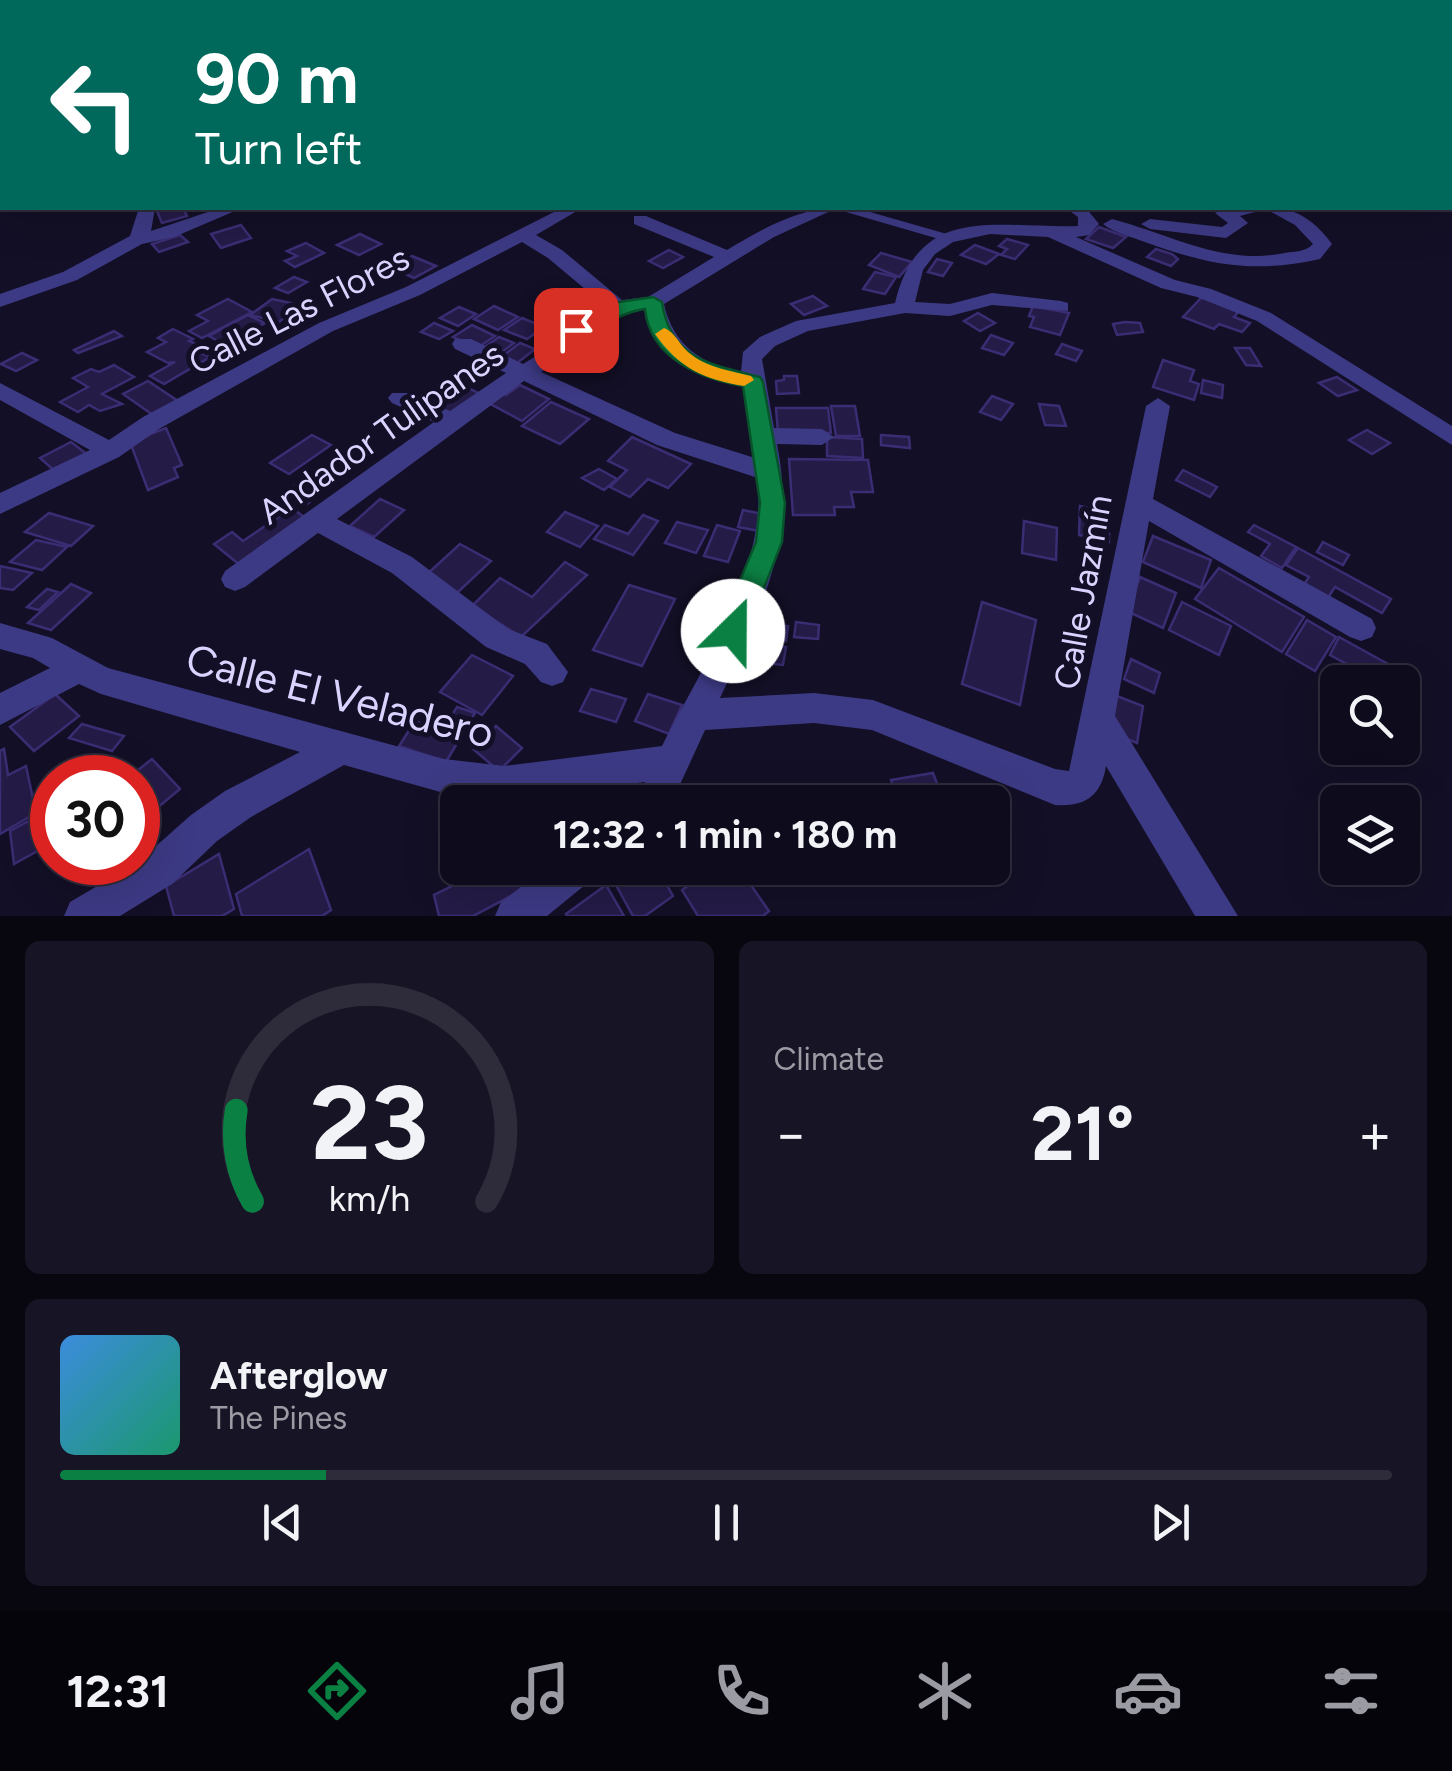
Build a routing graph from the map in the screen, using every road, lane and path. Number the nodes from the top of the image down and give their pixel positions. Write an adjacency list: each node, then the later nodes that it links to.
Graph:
1 (148, 210): 13 (street)
2 (229, 210): 13 (street)
3 (570, 210): 11 (street, Calle Las Flores)
4 (824, 210): 14 (street, Andador Tulipanes)
5 (848, 210): 12 (street)
6 (1241, 210): 8 (street)
7 (1281, 210): 8 (street)
8 (1092, 218): 10 (street)
9 (640, 220): 14 (street)
10 (1055, 234): 12 (street); 28 (street)
11 (524, 235): 17 (street); 30 (street, Calle Las Flores)
12 (946, 236): 19 (street)
13 (136, 240): 15 (street)
14 (727, 256): 16 (street, Andador Tulipanes)
15 (0, 301)
16 (653, 302): 17 (street, Andador Tulipanes); 22 (street)
17 (618, 306): 21 (street, Andador Tulipanes)
18 (1061, 306): 19 (street)
19 (904, 307): 22 (street)
20 (464, 344): 21 (street)
21 (526, 372): 26 (street, Andador Tulipanes); 31 (street)
22 (752, 382): 27 (street)
23 (0, 390): 30 (street)
24 (400, 398): 26 (street)
25 (1158, 406): 32 (street, Calle Jazmín)
26 (453, 422): 34 (street, Andador Tulipanes)
27 (762, 436): 29 (street); 31 (street)
28 (1452, 436)
29 (822, 437)
30 (110, 451): 33 (street)
31 (769, 472): 41 (street)
32 (1137, 502): 36 (street); 42 (street, Calle Jazmín)
33 (0, 504)
34 (316, 520): 35 (street, Andador Tulipanes); 39 (street)
35 (236, 579)
36 (1361, 628)
37 (0, 636): 38 (street, Calle El Veladero)
38 (78, 669): 40 (street); 43 (street, Calle El Veladero)
39 (552, 672)
40 (0, 710)
41 (693, 715): 42 (street, Calle Jazmín); 44 (street)
42 (1098, 717): 49 (street)
43 (343, 747): 44 (street, Calle El Veladero); 47 (street)
44 (670, 762): 45 (street)
45 (661, 785)
46 (554, 885): 48 (street)
47 (84, 916)
48 (515, 916)
49 (1218, 916)

